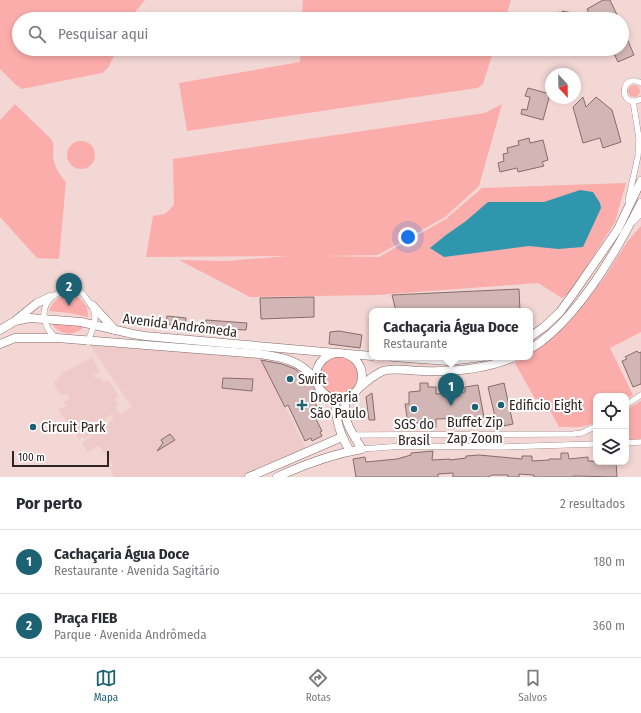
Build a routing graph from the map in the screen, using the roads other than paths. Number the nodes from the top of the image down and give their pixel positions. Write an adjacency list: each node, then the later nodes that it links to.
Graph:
1 (639, 80): 3 (street)
2 (641, 99): 3 (street)
3 (633, 101): 6 (street)
4 (641, 181): 6 (main road)
5 (641, 203): 8 (main road)
6 (626, 211): 16 (main road)
7 (641, 215): 8 (street)
8 (631, 224): 20 (main road)
9 (50, 297): 10 (street); 11 (street); 12 (main road)
10 (92, 305): 13 (street); 15 (main road)
11 (44, 319): 12 (main road, Avenida Andrômeda); 13 (main road, Avenida Andrômeda); 17 (street)
12 (15, 321): 14 (main road, Avenida Andrômeda)
13 (94, 324): 15 (main road, Avenida Andrômeda); 18 (street)
14 (0, 330)
15 (115, 330): 21 (main road, Avenida Andrômeda)
16 (533, 335)
17 (57, 338): 18 (main road, Avenida Andrômeda); 19 (main road, Avenida Andrômeda)
18 (88, 342): 27 (main road, Avenida Andrômeda)
19 (0, 344)
20 (533, 347)
21 (336, 353): 22 (main road); 27 (main road)
22 (348, 354): 23 (main road); 28 (main road)
23 (369, 356)
24 (435, 360): 25 (main road)
25 (457, 360)
26 (506, 360): 28 (main road)
27 (316, 381): 30 (main road)
28 (360, 387): 31 (main road)
29 (641, 395): 32 (street)
30 (335, 399): 31 (main road); 35 (main road)
31 (346, 399): 34 (main road)
32 (629, 403)
33 (593, 428): 34 (street)
34 (354, 435): 39 (main road)
35 (342, 437): 40 (main road); 41 (main road)
36 (629, 442): 37 (street)
37 (641, 442)
38 (593, 444): 39 (street)
39 (362, 449): 40 (main road)
40 (350, 451): 42 (main road)
41 (249, 477)
42 (277, 477)

